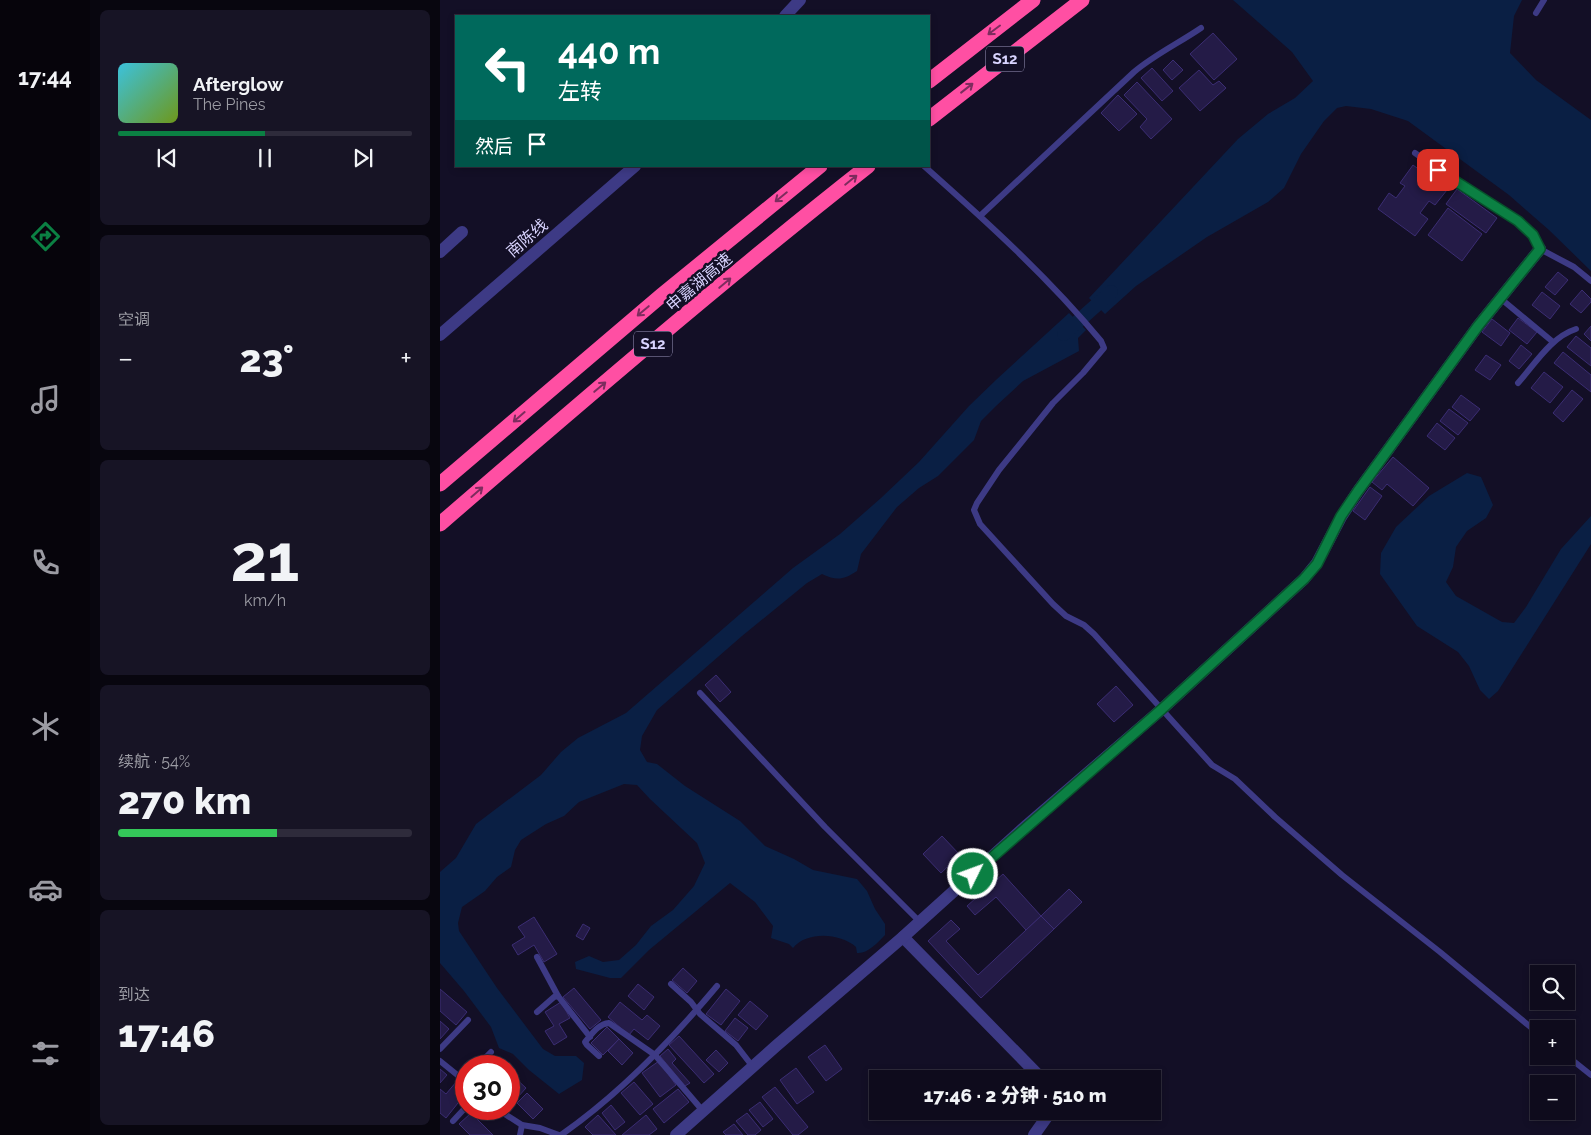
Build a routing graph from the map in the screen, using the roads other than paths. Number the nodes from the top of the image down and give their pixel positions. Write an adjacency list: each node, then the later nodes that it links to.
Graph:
1 (800, 0): 6 (street)
2 (1033, 0): 8 (highway, S12, one-way to 8)
3 (1082, 0): 9 (highway, S12, one-way to 3)
4 (1544, 0): 5 (lane)
5 (1536, 13)
6 (786, 15)
7 (1201, 28): 15 (lane)
8 (930, 80)
9 (930, 117)
10 (1415, 153): 17 (lane)
11 (634, 167): 22 (street, 南陈线)
12 (819, 167): 25 (highway, 申嘉湖高速 / S12, one-way to 25)
13 (867, 167): 26 (highway, 申嘉湖高速 / S12, one-way to 13)
14 (925, 167): 15 (lane)
15 (980, 216): 28 (lane)
16 (462, 232): 18 (street)
17 (1540, 249): 19 (lane); 20 (street)
18 (440, 252)
19 (1591, 281)
20 (1500, 298): 23 (lane); 28 (street)
21 (1576, 329): 23 (lane)
22 (440, 334)
23 (1553, 342): 24 (lane)
24 (1518, 383)
25 (440, 484)
26 (440, 524)
27 (700, 693): 29 (lane)
28 (1162, 709): 29 (street); 38 (lane)
29 (920, 922): 30 (street)
30 (903, 937): 47 (street); 48 (street)
31 (537, 957): 34 (lane)
32 (671, 984): 35 (lane)
33 (717, 986): 35 (lane)
34 (558, 996): 36 (lane); 39 (lane)
35 (697, 1010): 42 (lane); 47 (lane)
36 (537, 1012)
37 (468, 1020): 40 (lane)
38 (1530, 1027)
39 (590, 1036): 42 (lane); 44 (lane)
40 (440, 1049)
41 (491, 1052): 43 (lane)
42 (655, 1054): 51 (lane); 56 (lane)
43 (488, 1055)
44 (599, 1056)
45 (440, 1061): 49 (lane)
46 (1575, 1062): 50 (lane)
47 (752, 1066): 51 (street)
48 (1033, 1070)
49 (455, 1072)
50 (1591, 1075)
51 (703, 1111): 57 (street)
52 (514, 1120): 54 (lane)
53 (1045, 1120): 58 (street)
54 (522, 1125): 55 (lane); 56 (lane)
55 (520, 1135)
56 (560, 1135)
57 (676, 1135)
58 (1034, 1135)

